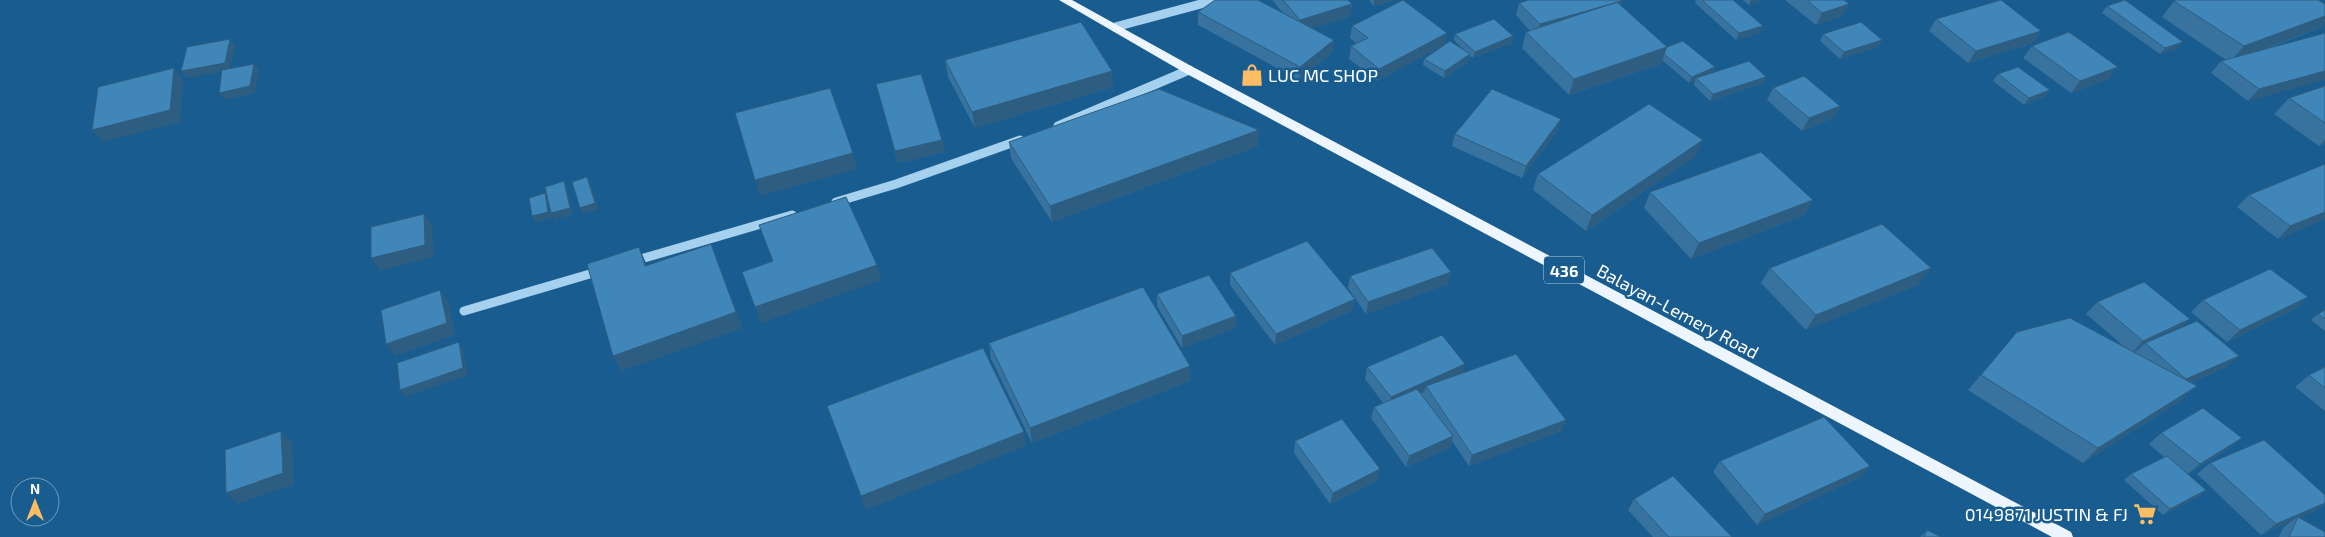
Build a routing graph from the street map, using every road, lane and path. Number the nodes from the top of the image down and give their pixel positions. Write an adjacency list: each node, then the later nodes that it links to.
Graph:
1 (1064, 0): 3 (main road, Balayan-Lemery Road / 436)
2 (1216, 0): 3 (street)
3 (1115, 27): 4 (main road, Balayan-Lemery Road / 436)
4 (1189, 70): 5 (street); 12 (main road, Balayan-Lemery Road / 436)
5 (1048, 130)
6 (1030, 136): 7 (street)
7 (828, 204)
8 (800, 212): 9 (street)
9 (627, 263)
10 (608, 268): 11 (street)
11 (464, 311)
12 (2066, 537)

